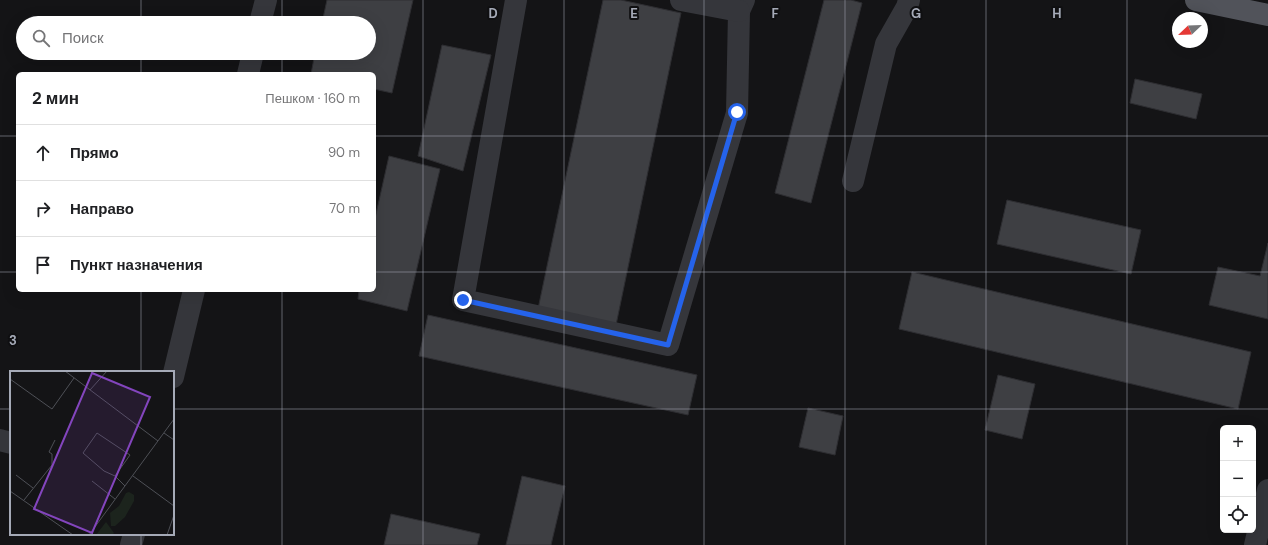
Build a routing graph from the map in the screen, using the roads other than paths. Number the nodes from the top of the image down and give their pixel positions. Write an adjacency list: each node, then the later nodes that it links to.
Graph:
1 (266, 0): 8 (street)
2 (516, 0): 6 (street)
3 (681, 0): 6 (street)
4 (909, 0): 11 (street)
5 (1196, 0): 7 (main road)
6 (742, 6)
7 (1268, 15)
8 (262, 16)
9 (251, 60): 10 (street)
10 (248, 72)
11 (853, 181)
12 (194, 292): 13 (street)
13 (174, 373)
14 (0, 440): 15 (street)
15 (10, 443)
16 (1268, 490): 19 (street)
17 (134, 535): 18 (street)
18 (131, 545)
19 (1255, 545)

